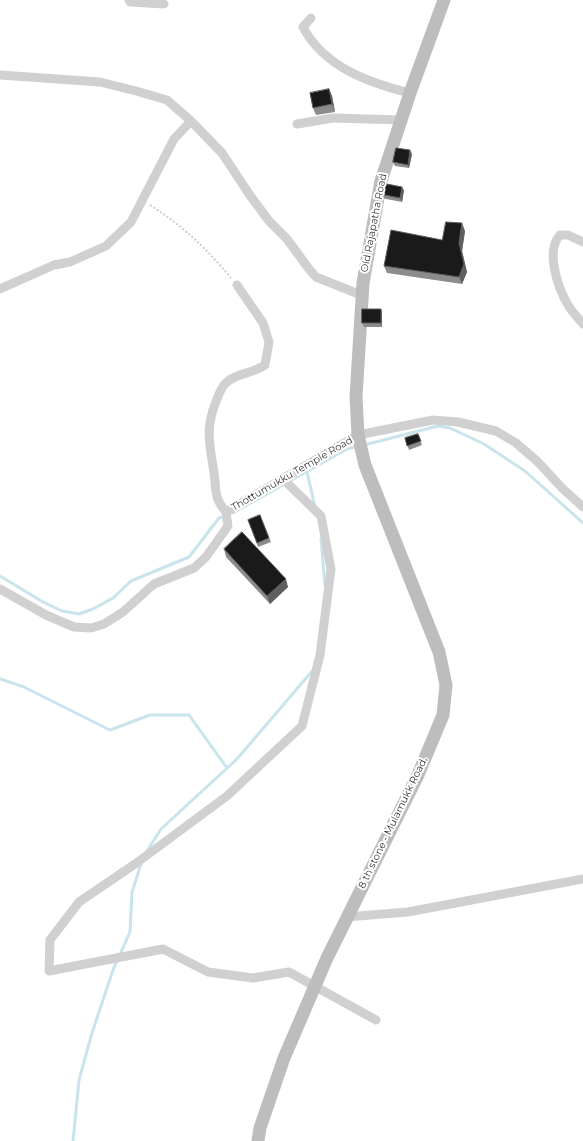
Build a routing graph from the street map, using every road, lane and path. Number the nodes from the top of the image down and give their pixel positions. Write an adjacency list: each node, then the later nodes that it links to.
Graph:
1 (129, 0): 3 (street)
2 (444, 0): 6 (main road, Old Rajapatha Road)
3 (164, 4)
4 (311, 18): 6 (street)
5 (0, 75): 8 (street)
6 (410, 93): 7 (main road, Old Rajapatha Road)
7 (401, 120): 9 (street); 14 (main road, Old Rajapatha Road)
8 (191, 121): 10 (street); 14 (street)
9 (297, 124)
10 (143, 200): 12 (path); 13 (street)
11 (583, 242): 15 (street)
12 (237, 285): 20 (street)
13 (0, 290)
14 (361, 295): 16 (main road, Old Rajapatha Road)
15 (583, 324)
16 (359, 437): 17 (main road, Old Rajapatha Road); 18 (street, Thottumukku Temple Road); 19 (street, Thottumukku Temple Road)
17 (363, 455): 23 (main road, 8 th stone - Mulamukk Road.)
18 (284, 480): 20 (street, Thottumukku Temple Road); 24 (street)
19 (583, 507)
20 (226, 512): 21 (street, Thottumukku Temple Road)
21 (0, 589)
22 (583, 879): 23 (street)
23 (346, 917): 24 (main road, 8 th stone - Mulamukk Road.)
24 (314, 987): 25 (street); 26 (main road, 8 th stone - Mulamukk Road.)
25 (376, 1020)
26 (258, 1141)

